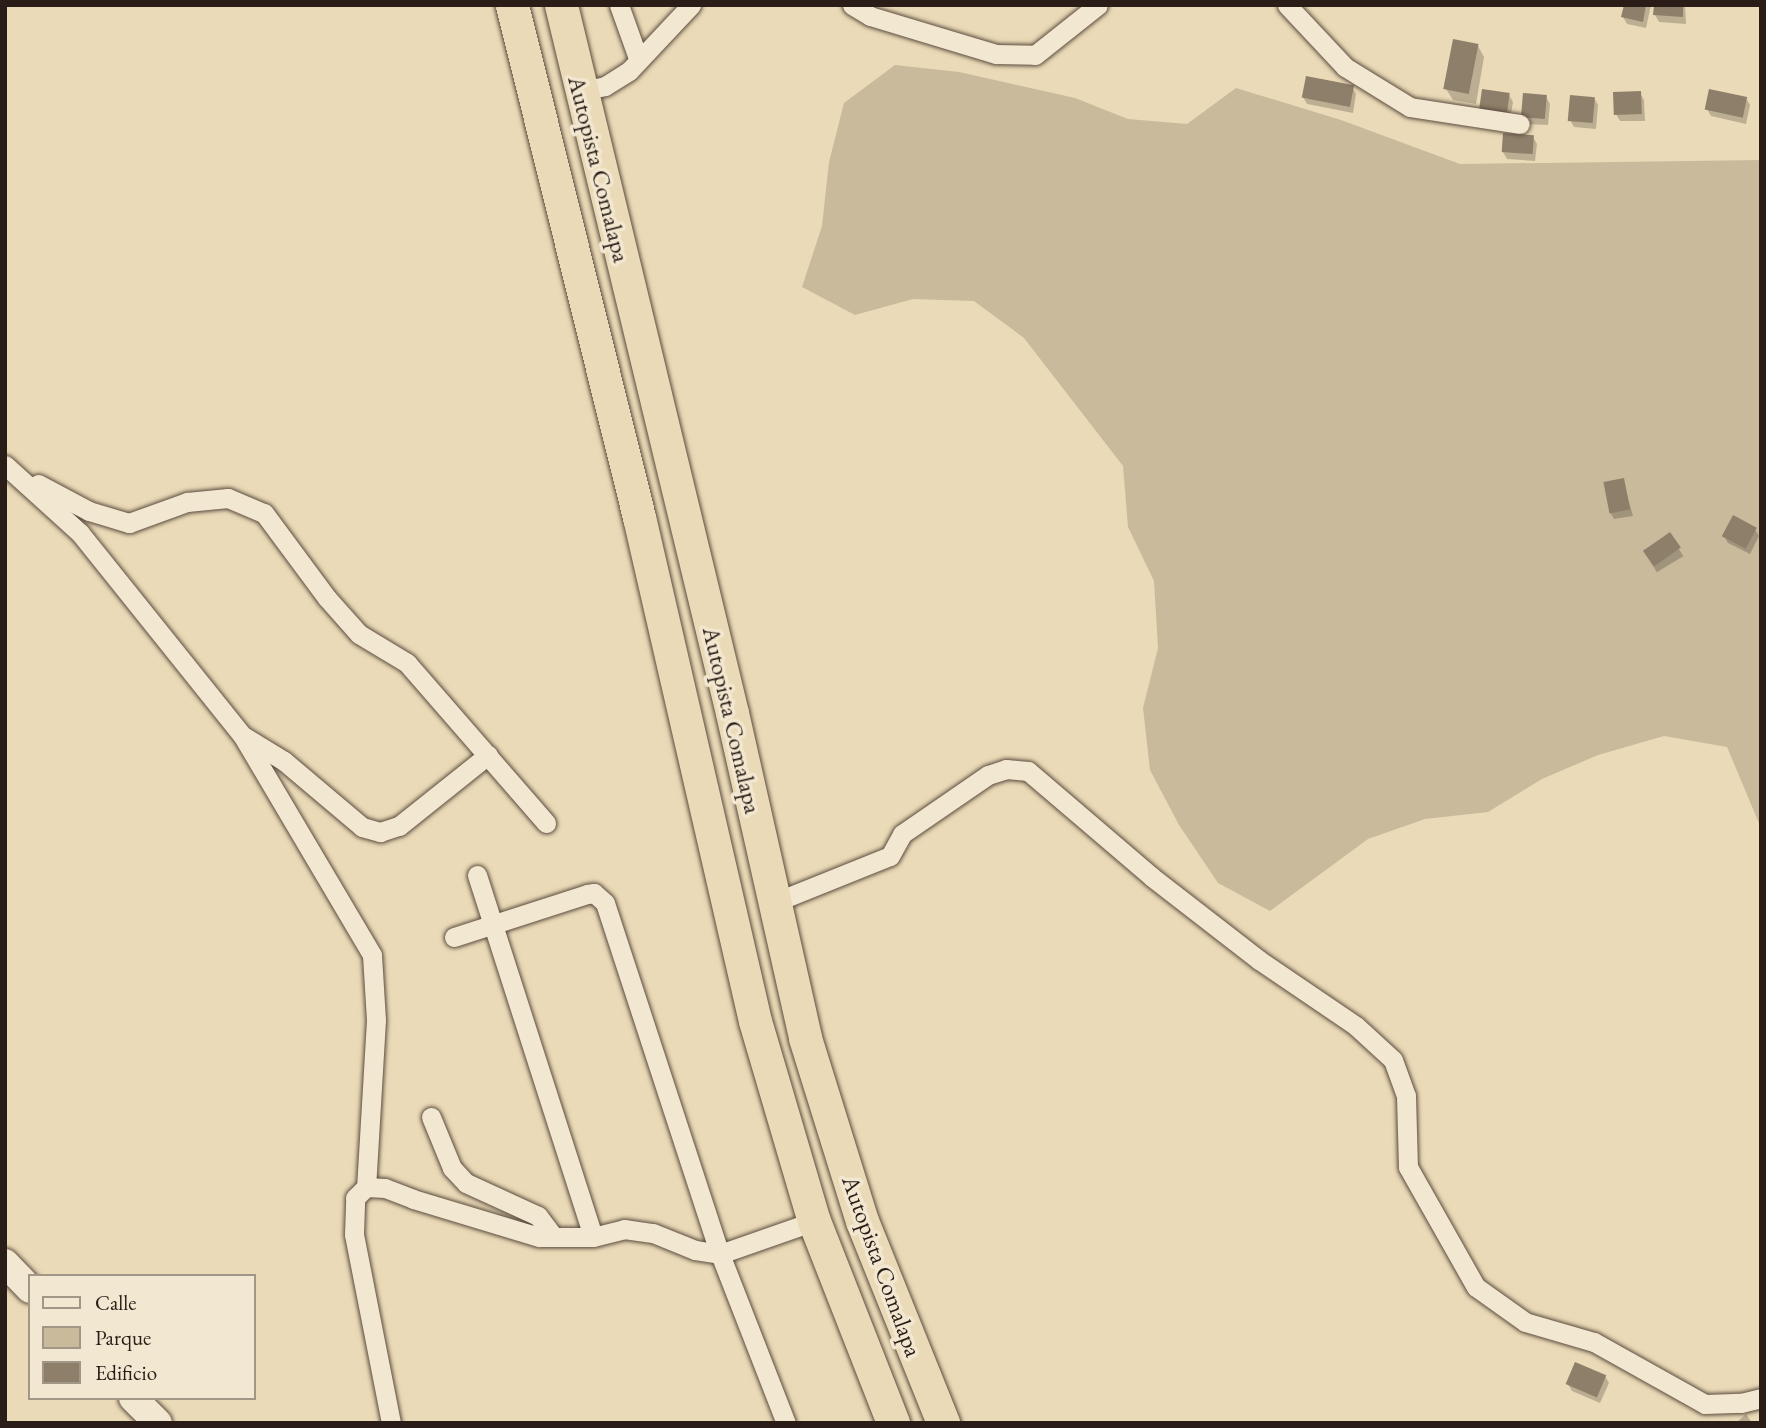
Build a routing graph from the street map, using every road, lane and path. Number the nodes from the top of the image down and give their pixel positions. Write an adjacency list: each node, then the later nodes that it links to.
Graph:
1 (512, 5): 21 (highway, Autopista Comalapa)
2 (561, 5): 9 (highway, Autopista Comalapa)
3 (619, 5): 8 (street)
4 (691, 5): 8 (street)
5 (852, 5): 6 (street)
6 (1098, 5)
7 (1287, 5): 10 (street)
8 (639, 61): 9 (street)
9 (580, 91): 16 (highway, Autopista Comalapa)
10 (1520, 124)
11 (9, 468): 12 (street); 13 (street)
12 (242, 735): 13 (street); 20 (street)
13 (488, 755): 14 (street)
14 (546, 823)
15 (477, 875): 17 (street)
16 (773, 903): 27 (street); 33 (highway, Autopista Comalapa)
17 (492, 925): 18 (street); 23 (street); 24 (street)
18 (454, 937)
19 (431, 1117): 22 (street)
20 (366, 1187): 22 (street); 30 (street)
21 (814, 1221): 24 (street); 32 (highway, Autopista Comalapa)
22 (554, 1237): 23 (street)
23 (593, 1237): 24 (street)
24 (720, 1254): 31 (street)
25 (5, 1263): 26 (main road)
26 (28, 1287)
27 (1761, 1398)
28 (135, 1400): 29 (main road)
29 (158, 1423)
30 (391, 1423)
31 (786, 1423)
32 (893, 1423)
33 (943, 1423)

